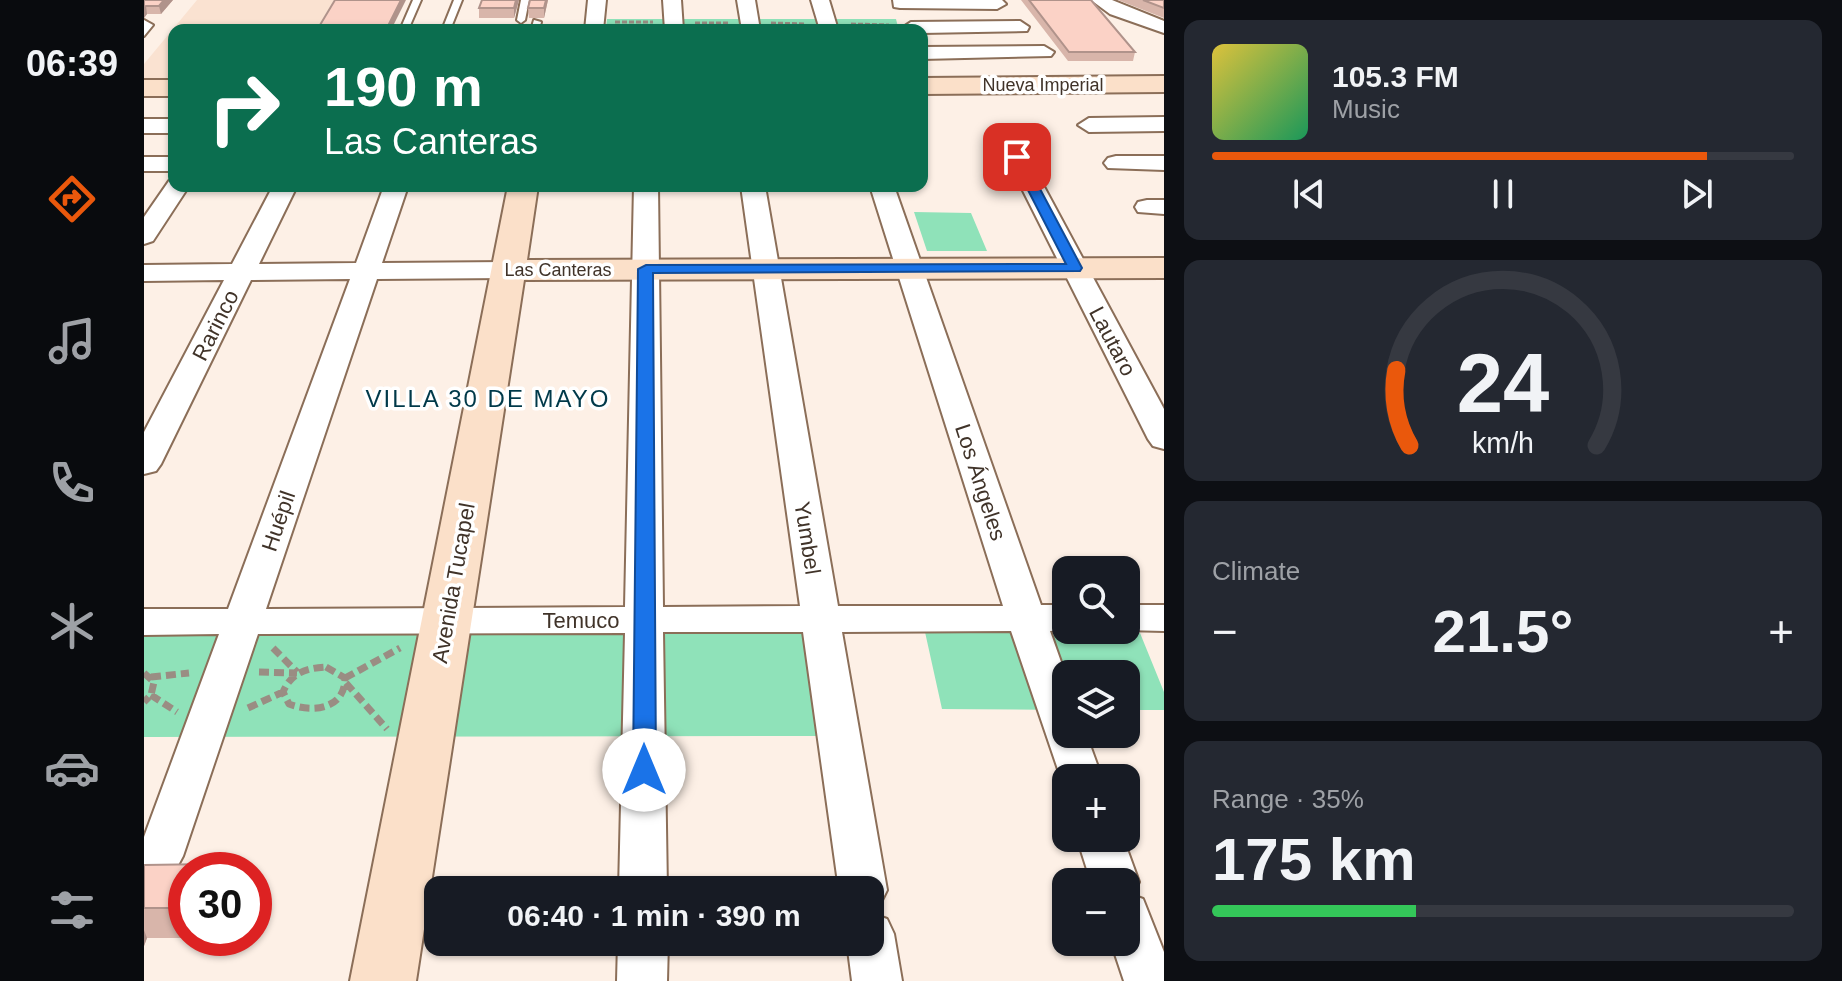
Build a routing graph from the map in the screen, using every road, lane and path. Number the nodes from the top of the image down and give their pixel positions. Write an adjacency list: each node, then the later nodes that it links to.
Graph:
1 (417, 0): 13 (lane)
2 (458, 0): 14 (lane)
3 (525, 0): 11 (lane)
4 (597, 0): 15 (street)
5 (672, 0): 16 (street)
6 (746, 0): 17 (street)
7 (820, 0): 18 (street)
8 (1100, 0): 21 (street)
9 (899, 2): 10 (street); 19 (street)
10 (997, 4)
11 (521, 20)
12 (144, 23): 23 (lane)
13 (407, 24)
14 (448, 24)
15 (595, 24)
16 (674, 24)
17 (750, 24)
18 (827, 24)
19 (910, 24)
20 (1020, 27): 22 (street)
21 (1164, 27)
22 (928, 29)
23 (144, 33)
24 (928, 52): 25 (street)
25 (1044, 52)
26 (1164, 84): 27 (street, Nueva Imperial)
27 (930, 86)
28 (144, 88): 29 (street)
29 (168, 88)
30 (1164, 124): 31 (street)
31 (1089, 125)
32 (144, 126): 33 (street)
33 (168, 126)
34 (1017, 157): 48 (street, Lautaro)
35 (1116, 163): 36 (street)
36 (1164, 163)
37 (144, 164): 38 (street)
38 (168, 164)
39 (282, 192): 53 (street, Rarinco)
40 (394, 192): 54 (street, Huépil)
41 (522, 192): 52 (street, Avenida Tucapel)
42 (646, 192): 50 (street)
43 (754, 192): 51 (street, Yumbel)
44 (884, 192): 47 (street, Los Ángeles)
45 (161, 200): 46 (street)
46 (144, 236)
47 (910, 268): 48 (street, Las Canteras); 51 (street, Las Canteras); 62 (street, Los Ángeles)
48 (1075, 268): 49 (street, Las Canteras); 56 (street, Lautaro)
49 (1164, 268)
50 (646, 269): 51 (street, Las Canteras); 52 (street, Las Canteras); 63 (street)
51 (766, 269): 61 (street, Yumbel)
52 (508, 270): 54 (street, Las Canteras); 65 (street, Avenida Tucapel)
53 (242, 272): 54 (street, Las Canteras); 55 (street, Las Canteras); 57 (street, Rarinco)
54 (366, 272): 64 (street, Huépil)
55 (144, 273)
56 (1164, 439)
57 (144, 464)
58 (1052, 618): 62 (street, Temuco)
59 (1140, 618): 60 (street)
60 (1164, 618)
61 (821, 619): 62 (street, Temuco); 63 (street, Temuco); 74 (street, Yumbel)
62 (1025, 619): 71 (street, Los Ángeles)
63 (645, 620): 65 (street, Temuco); 73 (street)
64 (243, 621): 65 (street, Temuco); 66 (street, Temuco); 72 (street, Huépil)
65 (446, 621): 70 (street, Avenida Tucapel)
66 (144, 622)
67 (144, 673): 69 (path)
68 (346, 683): 68 (path); 70 (path)
69 (144, 702)
70 (425, 744): 78 (street, Avenida Tucapel)
71 (1075, 764)
72 (160, 856)
73 (643, 876)
74 (861, 876)
75 (1140, 954): 81 (street)
76 (643, 956): 79 (street)
77 (873, 956): 80 (street)
78 (383, 981)
79 (642, 981)
80 (877, 981)
81 (1149, 981)

